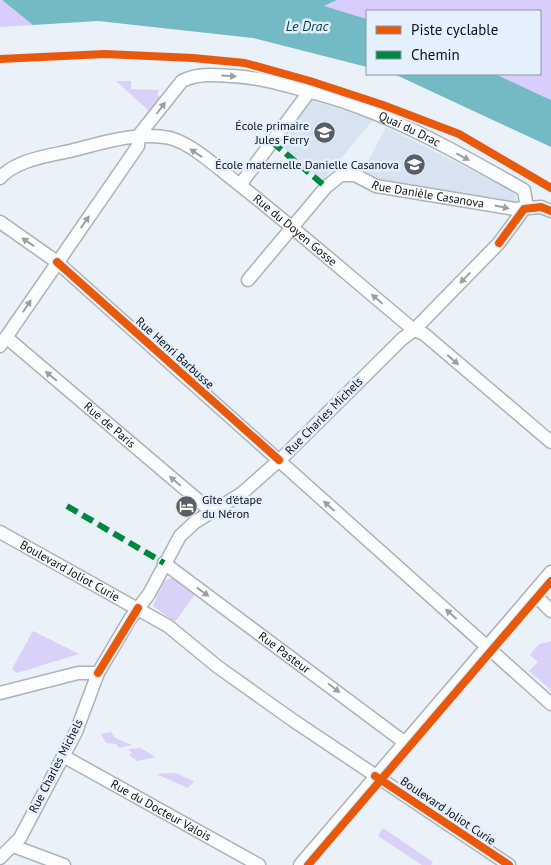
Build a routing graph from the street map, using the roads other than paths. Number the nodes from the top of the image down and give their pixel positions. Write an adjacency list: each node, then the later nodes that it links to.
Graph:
1 (309, 92): 2 (street, Quai du Drac, one-way to 1); 4 (street); 5 (street, Quai du Drac, one-way to 5)
2 (139, 135): 3 (street, Rue du Doyen Gosse); 4 (street, Rue du Doyen Gosse, one-way to 2); 9 (street, one-way to 2)
3 (0, 178)
4 (240, 186): 8 (street, Rue du Doyen Gosse)
5 (524, 209): 6 (street); 8 (street, Rue Danièle Casanova, one-way to 5); 11 (street, Rue Charles Michels, one-way to 11)
6 (551, 211)
7 (0, 222): 9 (street, Rue Henri Barbusse, one-way to 7)
8 (292, 227): 10 (street); 11 (street, Rue du Doyen Gosse, one-way to 8)
9 (56, 262): 12 (street, one-way to 9); 14 (street, Rue Henri Barbusse)
10 (248, 280)
11 (414, 330): 13 (street, Rue du Doyen Gosse, one-way to 13); 14 (street, Rue Charles Michels)
12 (3, 342): 15 (street, Rue de Paris, one-way to 12)
13 (551, 442)
14 (279, 460): 15 (street, Rue Charles Michels); 22 (street, Rue Henri Barbusse, one-way to 14)
15 (212, 512): 17 (street, Rue Charles Michels)
16 (0, 532): 20 (street, Boulevard Joliot Curie)
17 (164, 563): 20 (street, Rue Charles Michels); 26 (street, Rue Pasteur, one-way to 26)
18 (551, 572): 19 (street)
19 (533, 593): 21 (street); 22 (street)
20 (138, 608): 23 (street, Rue Charles Michels); 28 (street, Boulevard Joliot Curie)
21 (551, 610)
22 (487, 646): 25 (street, Rue Henri Barbusse); 26 (street)
23 (98, 673): 24 (street); 27 (street, Rue Charles Michels)
24 (0, 693)
25 (551, 704)
26 (404, 742): 28 (street)
27 (63, 756): 29 (street, Rue Charles Michels); 32 (street, Rue du Docteur Valois)
28 (375, 776): 33 (street); 34 (street, Boulevard Joliot Curie)
29 (13, 846): 30 (street, Rue Charles Michels); 31 (street)
30 (0, 858)
31 (64, 865)
32 (259, 865)
33 (300, 865)
34 (509, 865)

